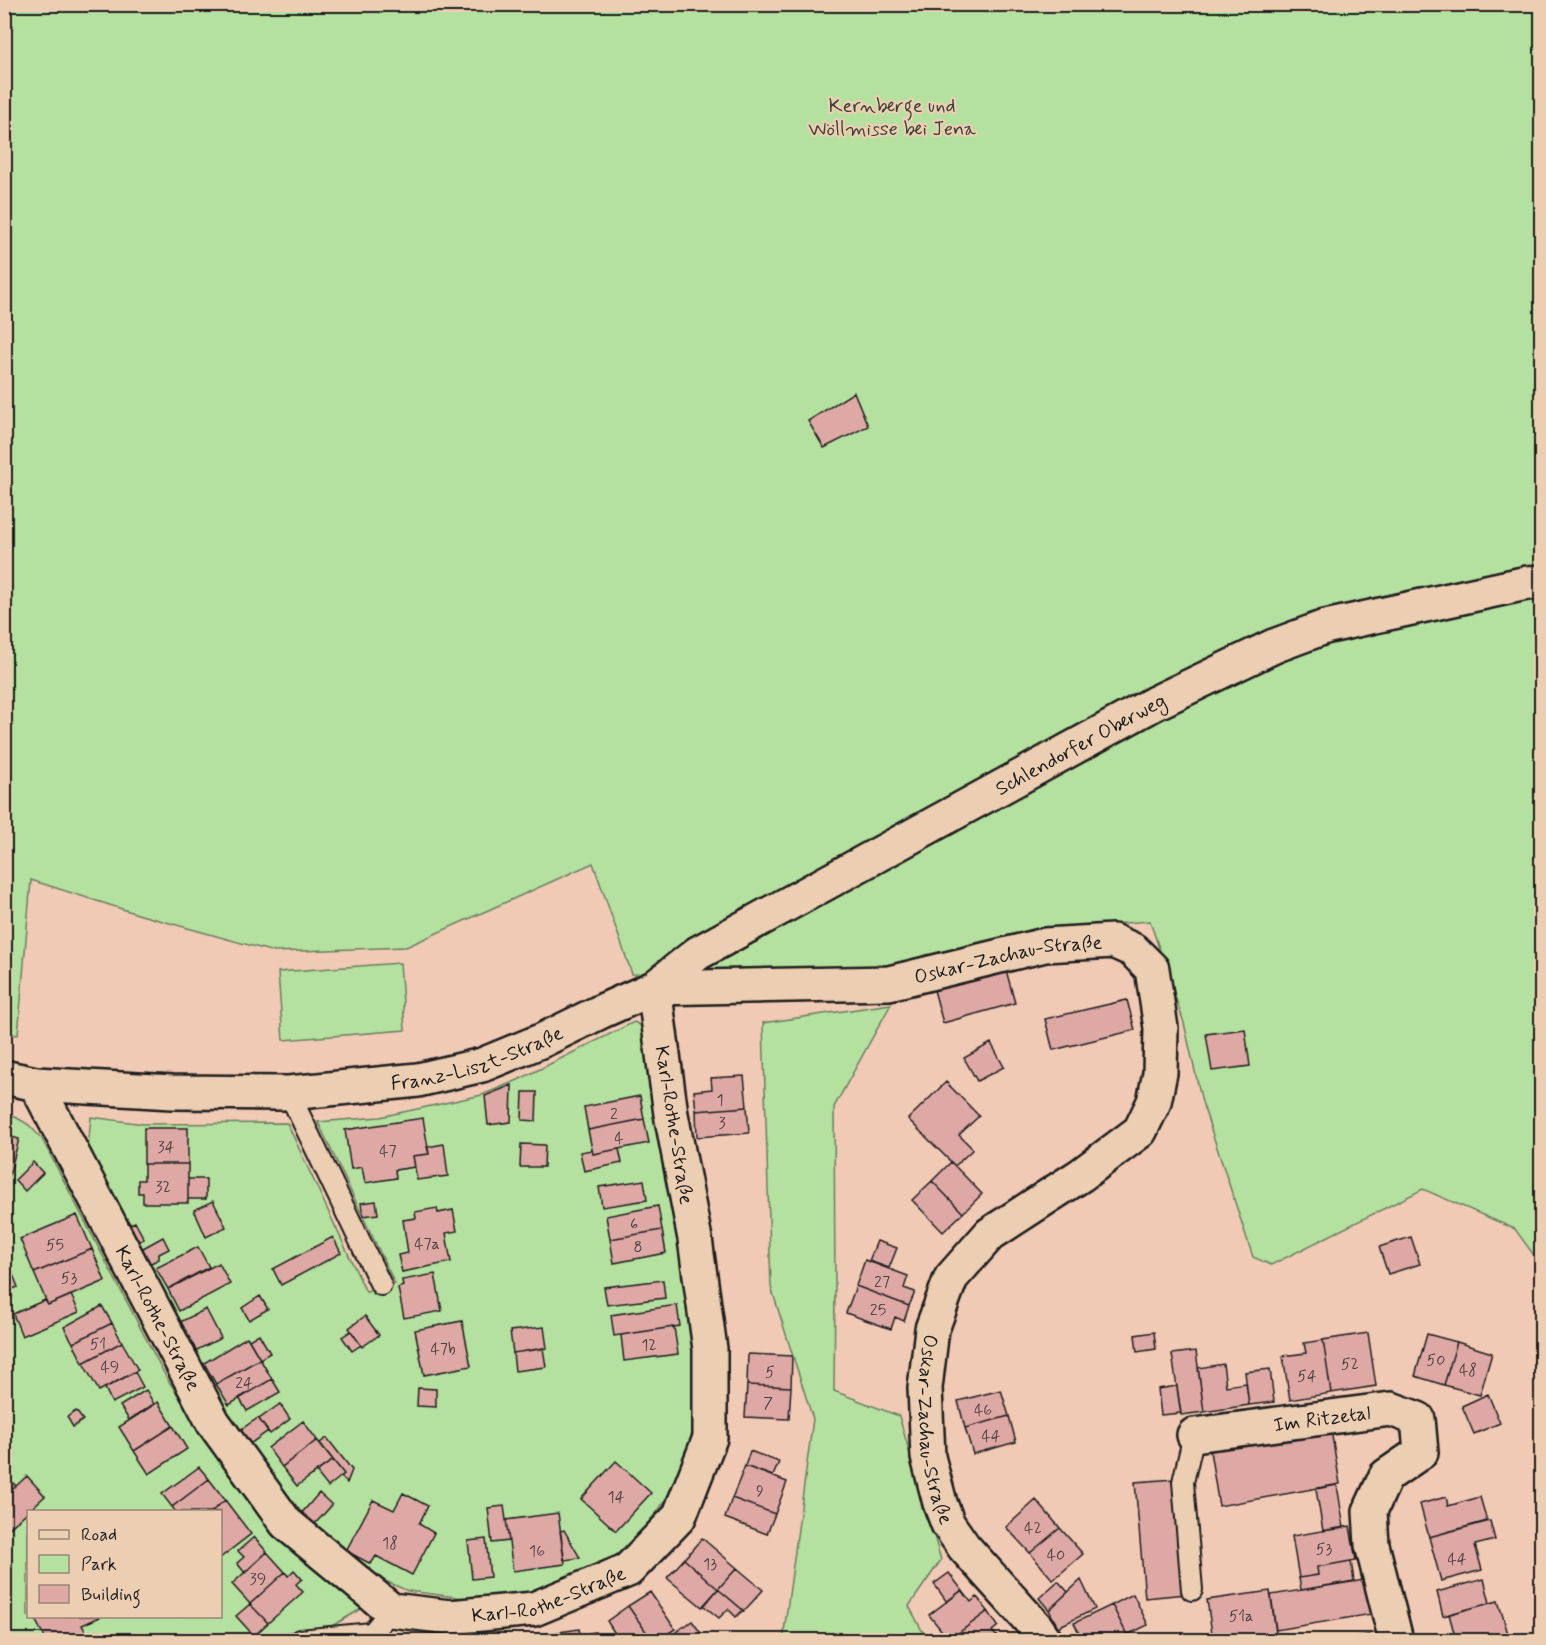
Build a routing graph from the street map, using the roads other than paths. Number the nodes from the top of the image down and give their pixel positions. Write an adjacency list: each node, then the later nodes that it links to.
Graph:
1 (1542, 582): 2 (street, Schlendorfer Oberweg)
2 (654, 988): 5 (street, Franz-Liszt-Straße); 9 (street, Karl-Rothe-Straße); 11 (street, Oskar-Zachau-Straße)
3 (4, 1077): 4 (street, Franz-Liszt-Straße)
4 (36, 1084): 5 (street, Franz-Liszt-Straße); 9 (street, Karl-Rothe-Straße)
5 (290, 1093): 6 (lane)
6 (381, 1285)
7 (1194, 1435): 8 (lane); 12 (street, Im Ritzetal)
8 (1192, 1590)
9 (392, 1610): 10 (lane)
10 (300, 1641)
11 (1045, 1641)
12 (1396, 1641)

